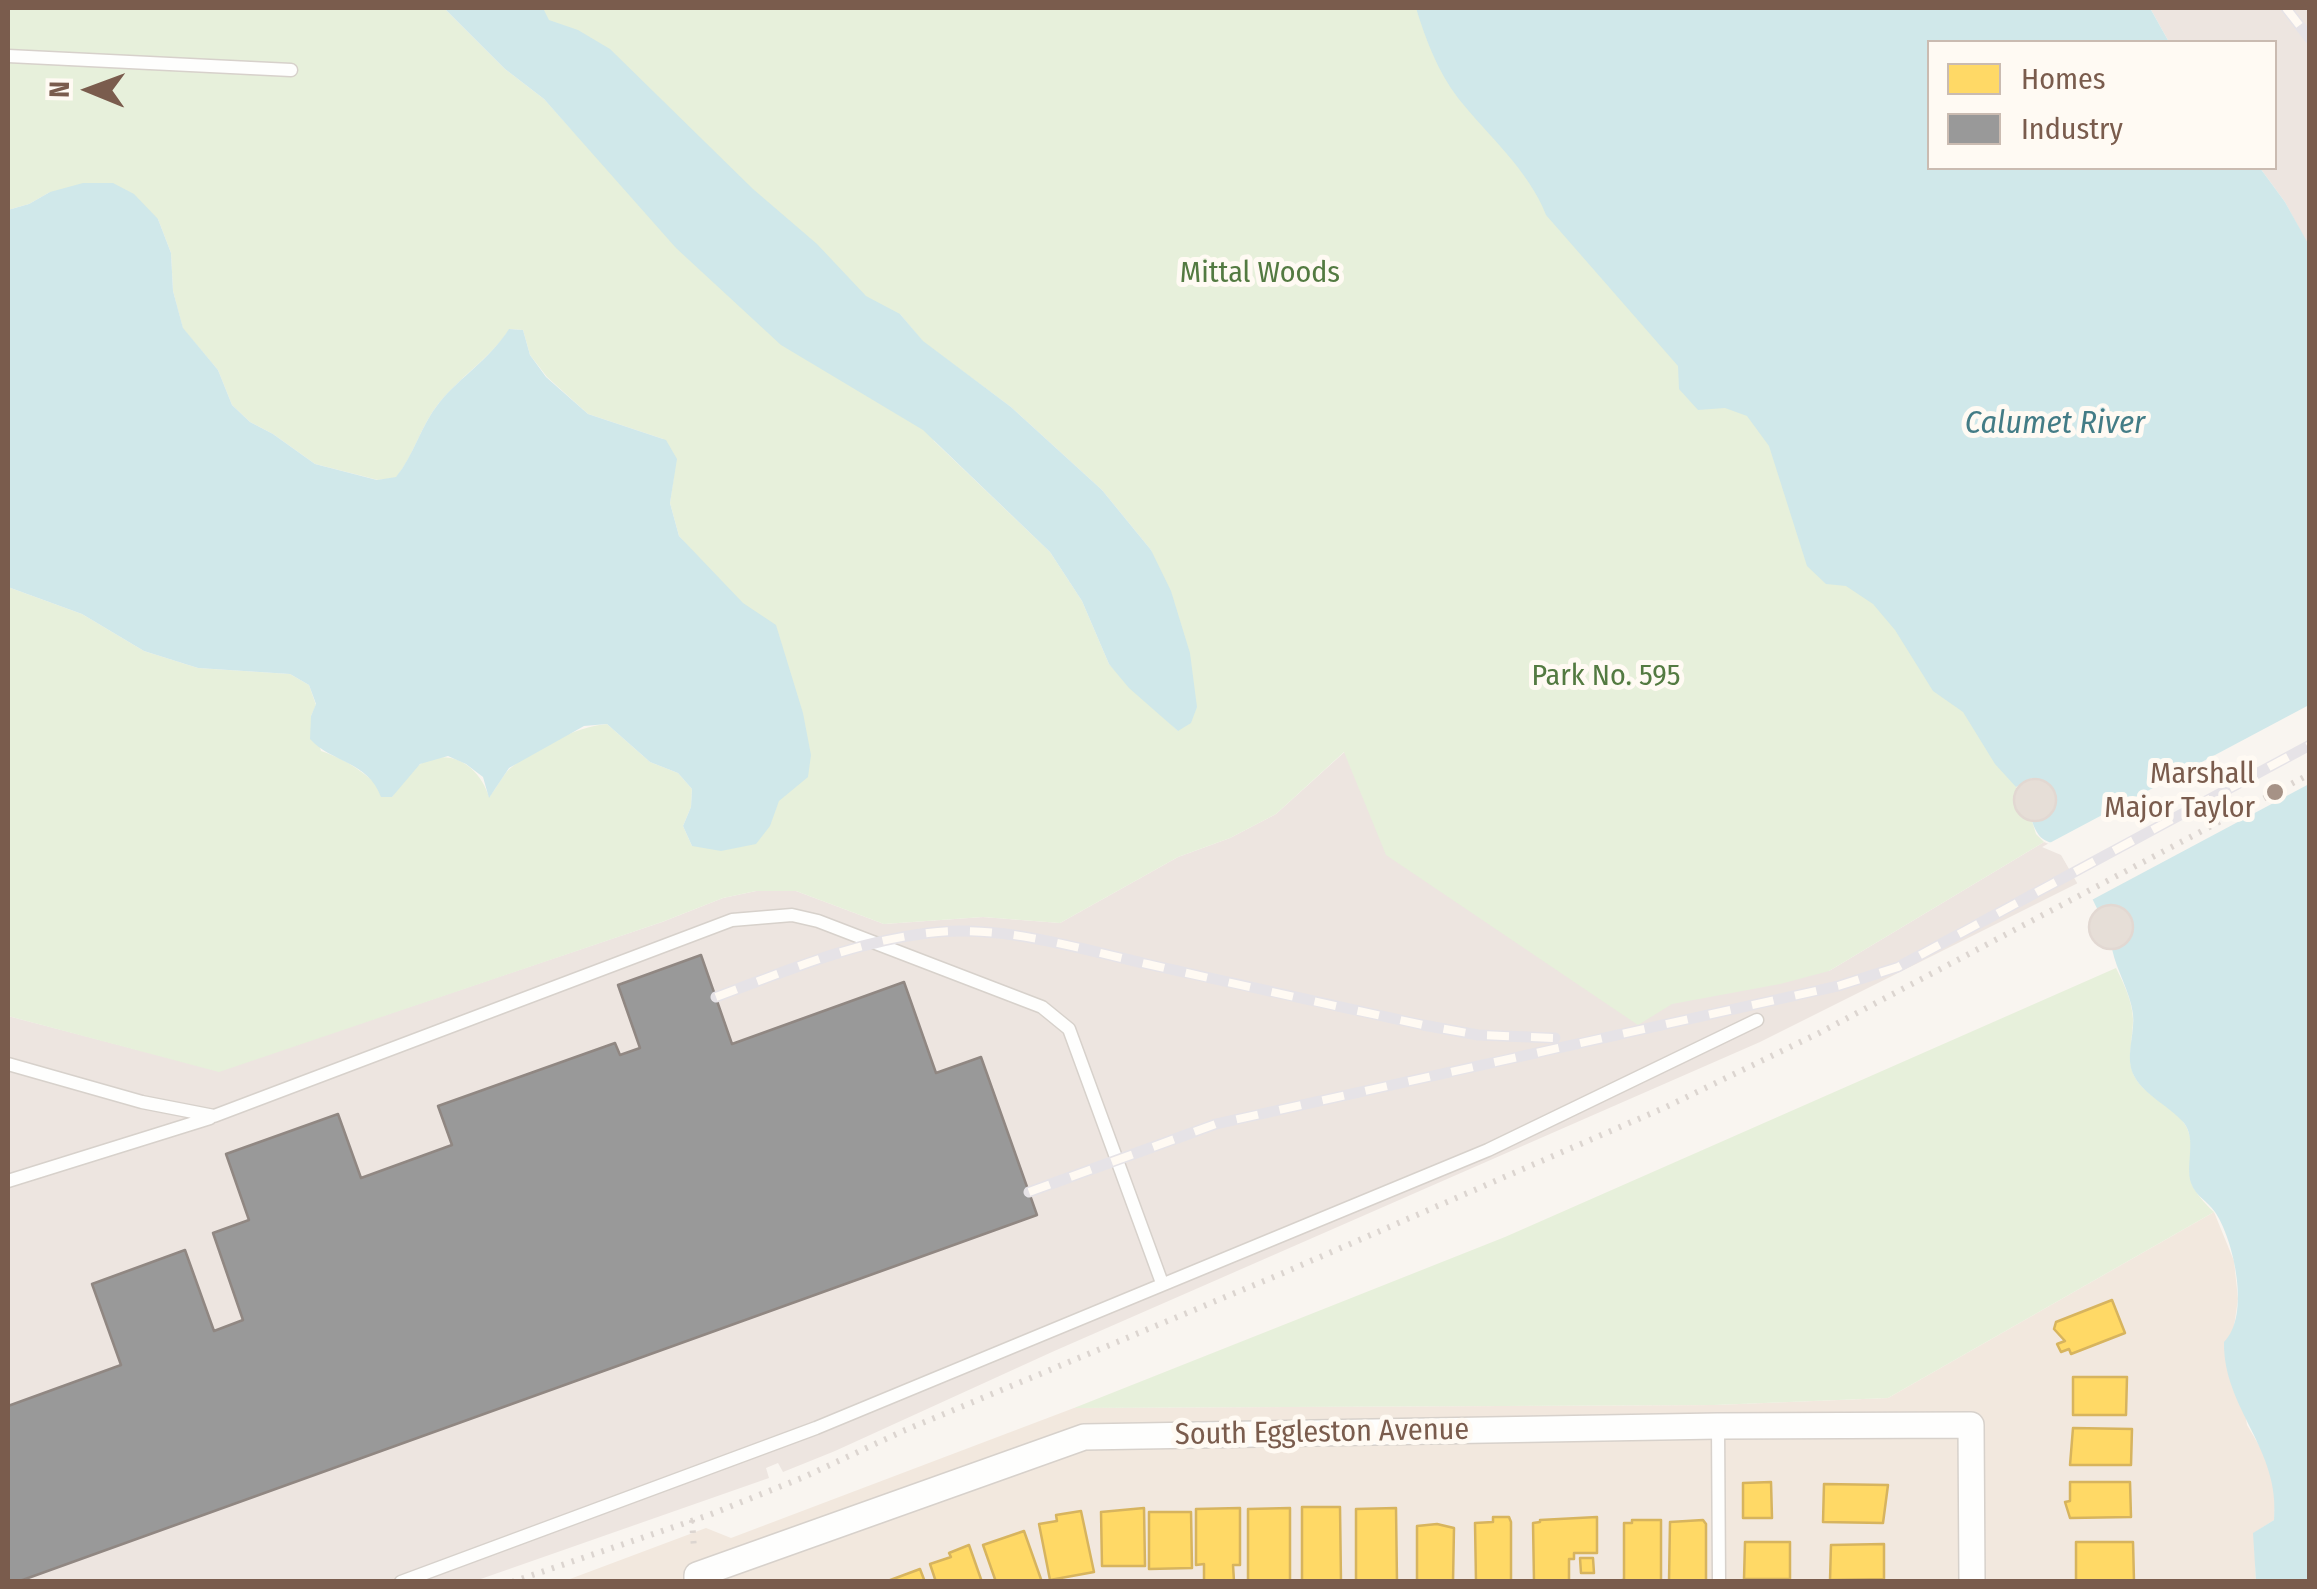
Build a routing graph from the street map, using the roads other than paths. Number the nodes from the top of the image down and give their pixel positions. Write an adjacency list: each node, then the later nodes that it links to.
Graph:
1 (8, 56): 2 (lane)
2 (291, 70)
3 (1757, 1020): 7 (lane)
4 (8, 1064): 5 (lane)
5 (214, 1116): 6 (lane); 7 (lane)
6 (8, 1182)
7 (1162, 1284): 10 (lane)
8 (1718, 1426): 9 (street, South Eggleston Avenue); 11 (lane); 12 (street, South Eggleston Avenue)
9 (696, 1579)
10 (401, 1582)
11 (1719, 1582)
12 (1972, 1582)

